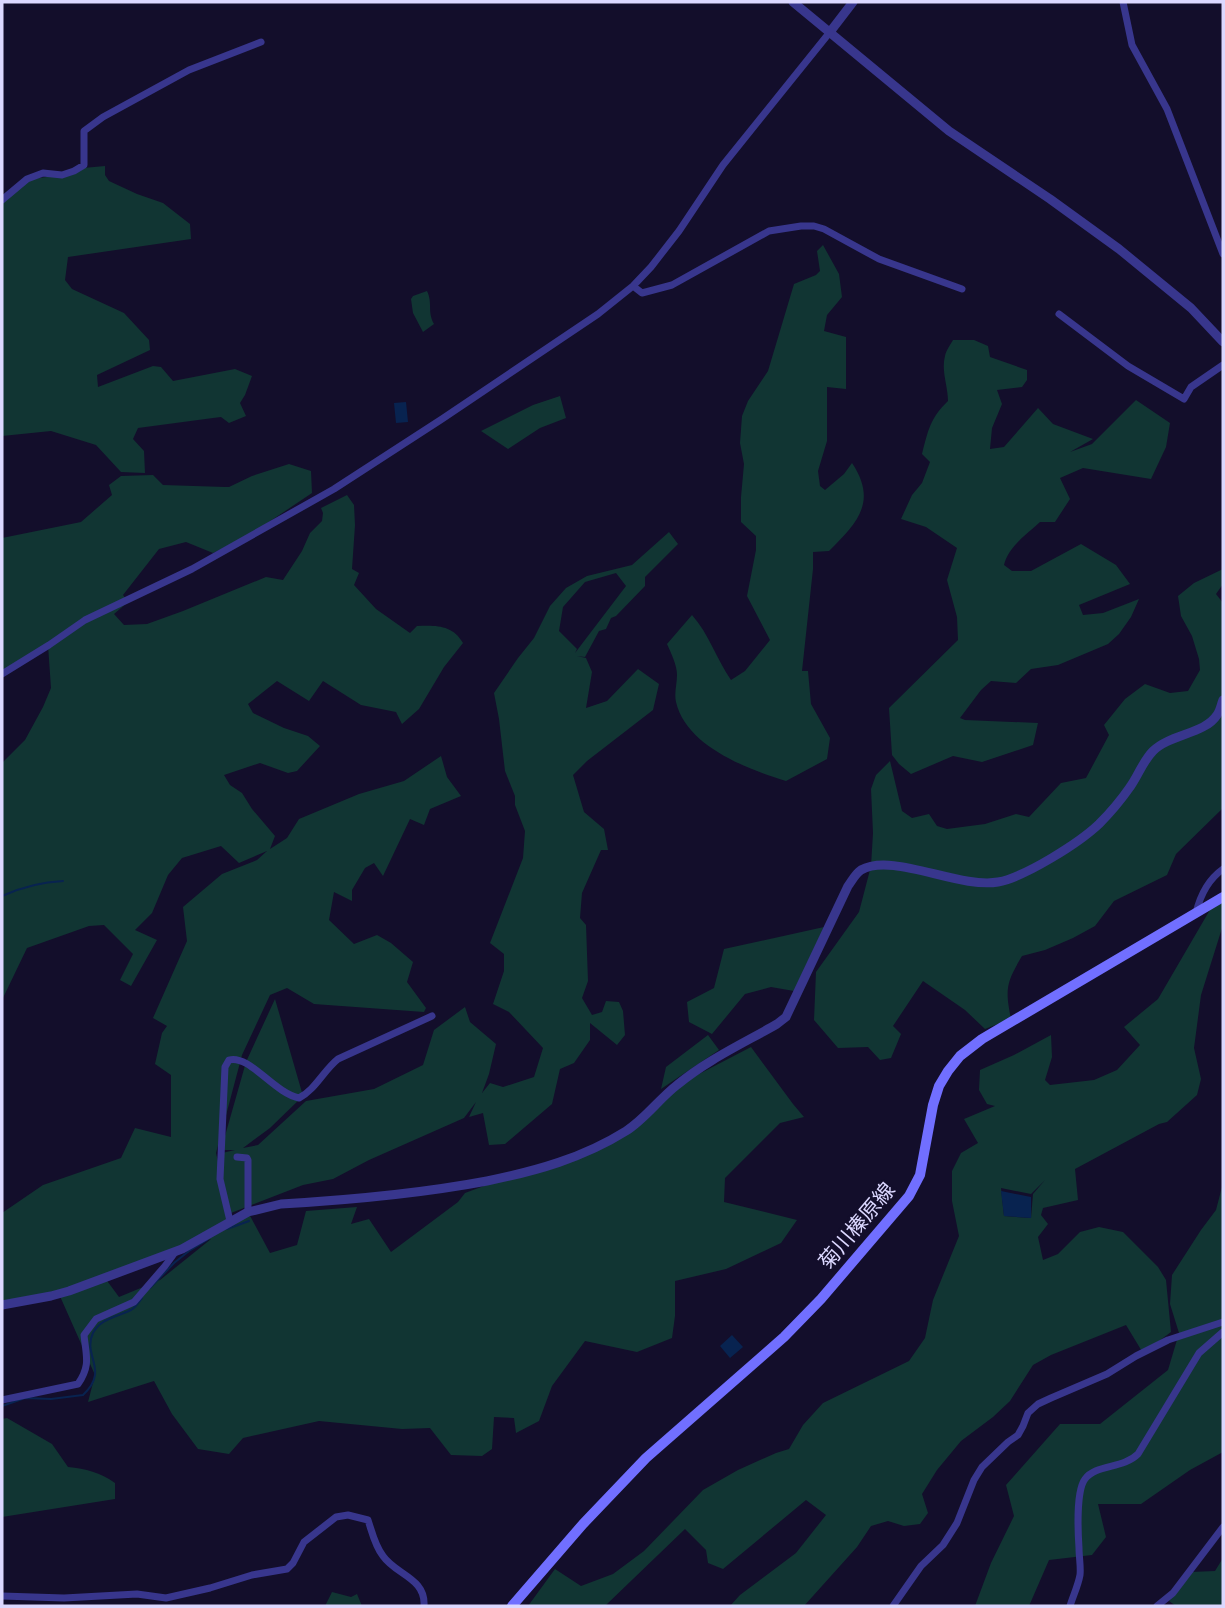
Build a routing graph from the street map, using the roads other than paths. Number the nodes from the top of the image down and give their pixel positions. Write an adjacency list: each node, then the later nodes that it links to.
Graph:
1 (793, 2): 4 (street)
2 (853, 2): 4 (street)
3 (1123, 2): 7 (street)
4 (830, 33): 8 (street); 11 (street)
5 (261, 42): 6 (street)
6 (2, 200)
7 (1223, 254)
8 (633, 286): 9 (street); 13 (street)
9 (962, 289)
10 (1059, 313): 12 (street)
11 (1223, 342)
12 (1223, 365)
13 (2, 674)
14 (1223, 700): 20 (street)
15 (1223, 869): 17 (street)
16 (1223, 897): 17 (main road, 菊川榛原線)
17 (1196, 914): 30 (main road, 菊川榛原線)
18 (432, 1016): 21 (street)
19 (237, 1157): 20 (street)
20 (248, 1212): 21 (street)
21 (230, 1221): 22 (street)
22 (176, 1251): 23 (street); 26 (street)
23 (2, 1305)
24 (1223, 1322): 31 (street)
25 (1223, 1332): 32 (street)
26 (2, 1400)
27 (1223, 1527): 33 (street)
28 (2, 1596): 29 (street)
29 (424, 1606)
30 (512, 1606)
31 (893, 1606)
32 (1070, 1606)
33 (1157, 1606)

